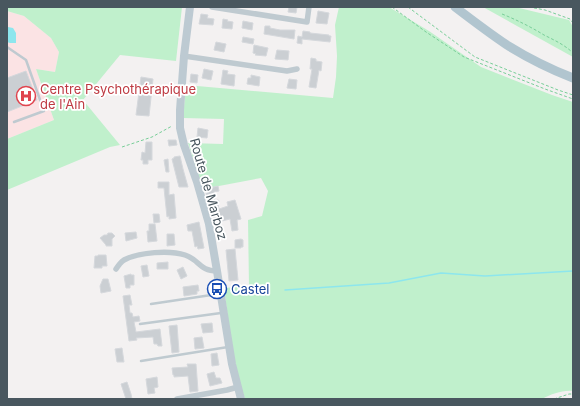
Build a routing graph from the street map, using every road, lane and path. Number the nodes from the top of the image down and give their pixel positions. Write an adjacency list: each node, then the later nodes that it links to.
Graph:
1 (190, 7): 13 (main road, Route de Marboz)
2 (212, 7): 8 (street)
3 (309, 7): 8 (street)
4 (392, 7): 17 (path)
5 (408, 7): 16 (path)
6 (455, 7): 15 (main road)
7 (529, 7): 10 (path)
8 (236, 9)
9 (502, 14): 12 (path)
10 (573, 24)
11 (7, 47): 18 (lane)
12 (573, 53)
13 (184, 56): 14 (street); 19 (main road, Route de Marboz)
14 (297, 68)
15 (573, 78)
16 (573, 95)
17 (573, 99)
18 (14, 122)
19 (180, 122): 20 (path); 22 (main road, Route de Marboz)
20 (122, 147)
21 (218, 201): 22 (lane)
22 (204, 205): 24 (main road, Route de Marboz)
23 (116, 269): 24 (street)
24 (217, 271): 25 (main road, Route de Marboz)
25 (221, 294): 26 (lane); 27 (main road, Route de Marboz)
26 (151, 304)
27 (224, 312): 28 (lane); 29 (main road, Route de Marboz)
28 (140, 324)
29 (229, 347): 30 (lane); 31 (main road, Route de Marboz)
30 (141, 361)
31 (238, 387): 33 (street); 34 (main road, Route de Marboz)
32 (573, 394): 35 (path)
33 (177, 399)
34 (241, 399)
35 (554, 399)

